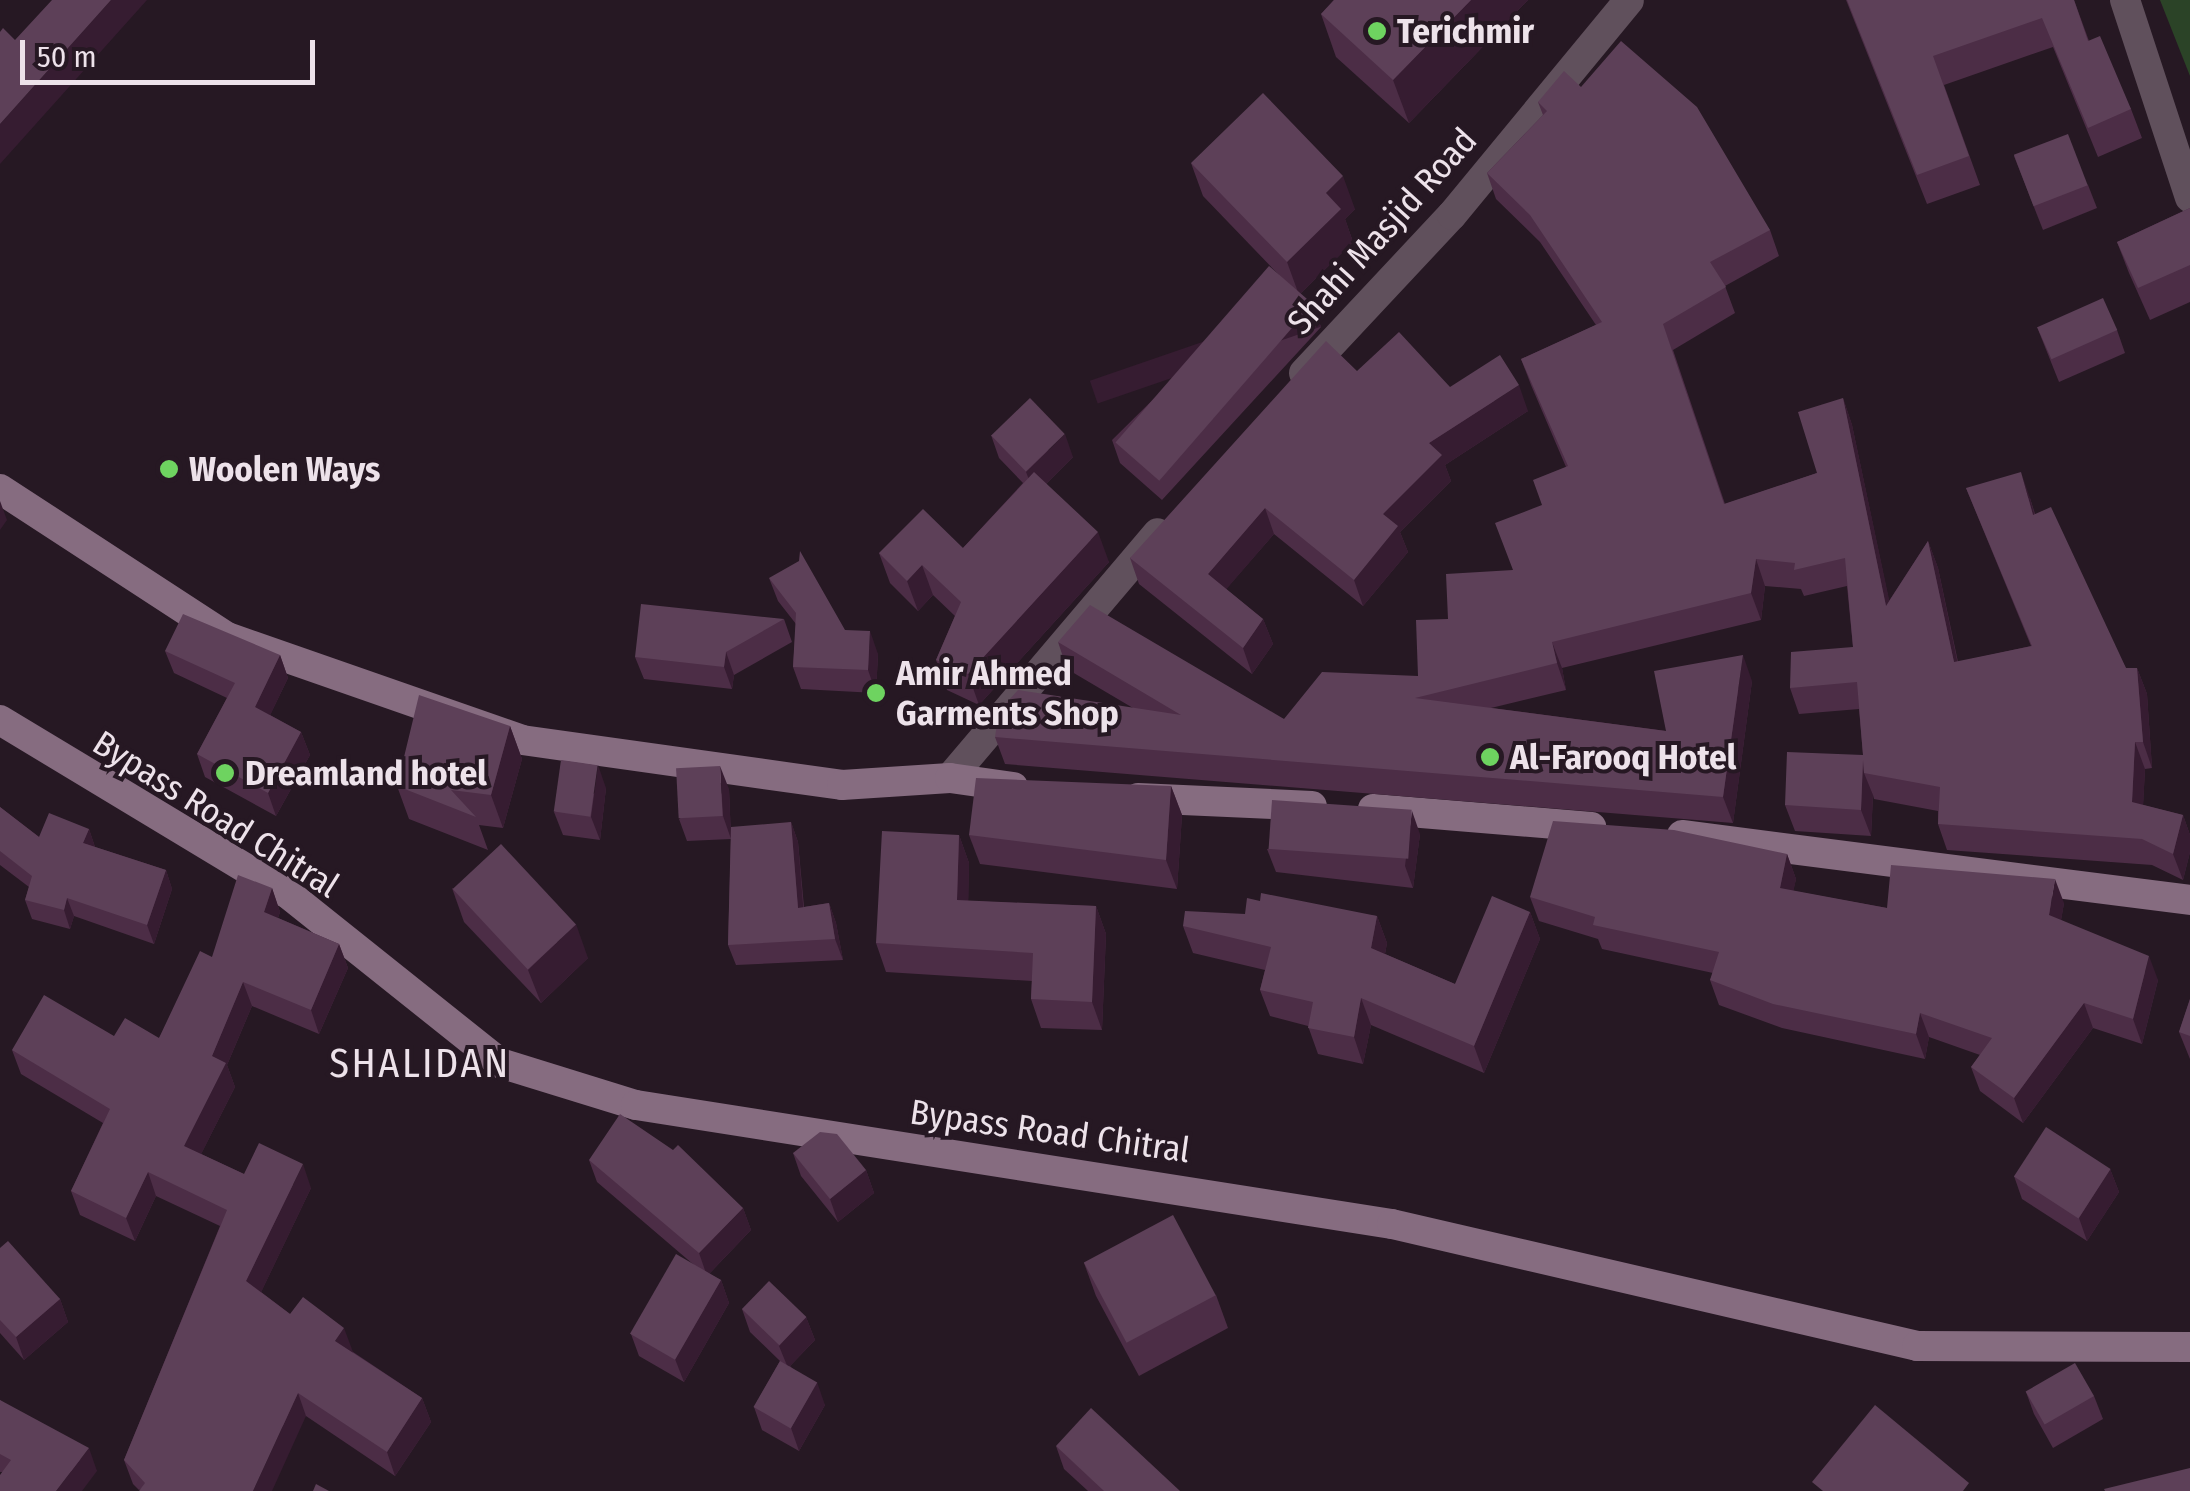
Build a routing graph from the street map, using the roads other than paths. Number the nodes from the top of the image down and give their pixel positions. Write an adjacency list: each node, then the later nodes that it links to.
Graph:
1 (1629, 0): 4 (street, Shahi Masjid Road)
2 (2125, 0): 3 (street)
3 (2190, 198)
4 (1278, 402)
5 (0, 489): 8 (street)
6 (1184, 502): 8 (street)
7 (0, 720): 12 (street, Bypass Road Chitral)
8 (950, 778): 9 (street)
9 (1043, 790)
10 (1100, 796): 11 (street)
11 (2190, 900)
12 (2190, 1347)

